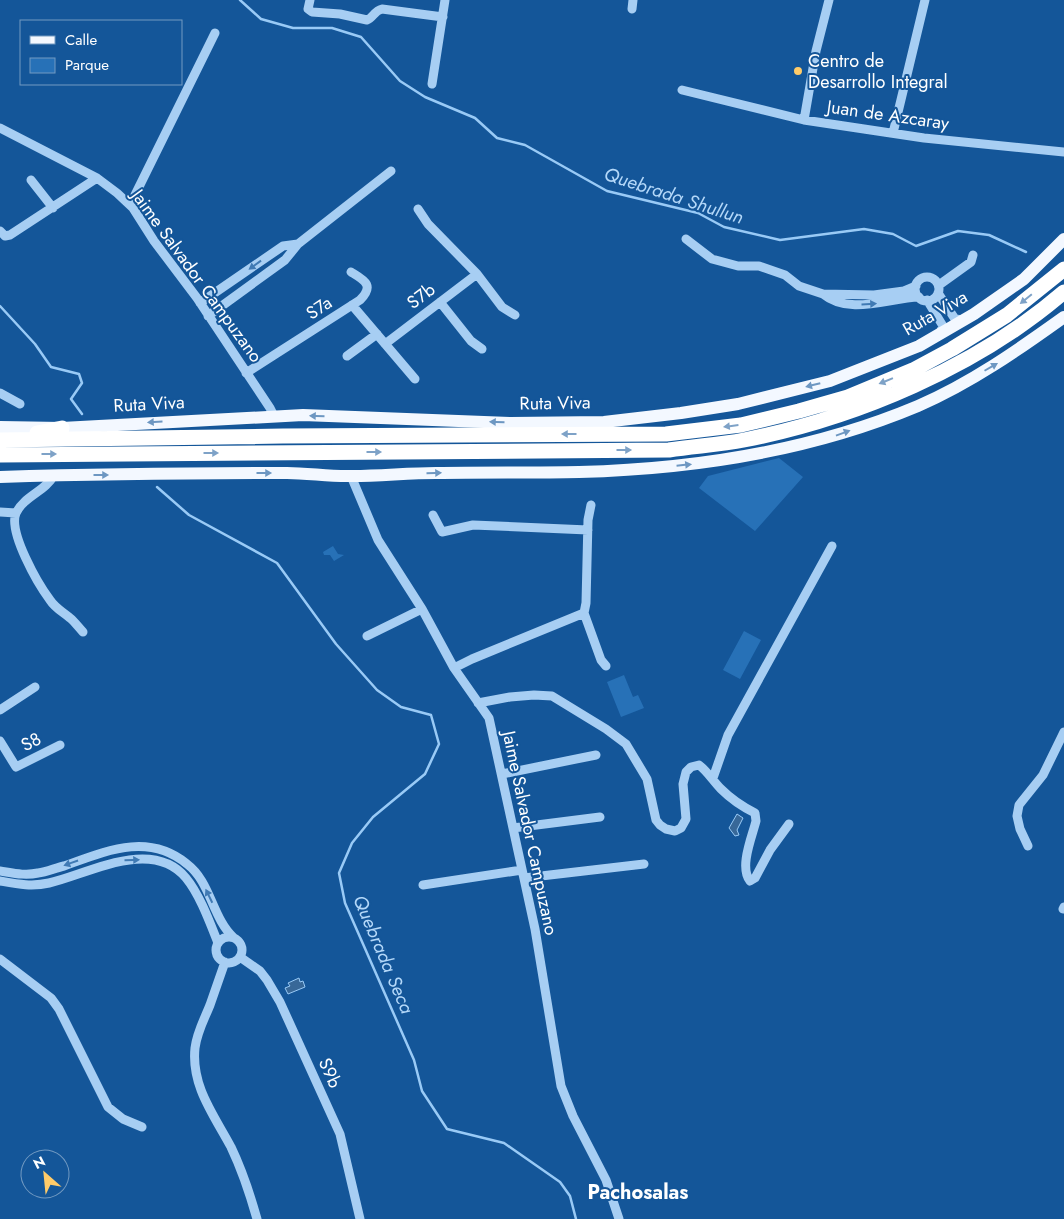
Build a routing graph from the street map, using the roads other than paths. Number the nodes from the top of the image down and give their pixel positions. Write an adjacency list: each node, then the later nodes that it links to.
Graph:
1 (310, 0): 6 (street)
2 (379, 0): 6 (street)
3 (445, 0): 7 (street)
4 (829, 0): 11 (street)
5 (924, 0): 13 (street)
6 (378, 10): 7 (street)
7 (443, 17): 9 (street)
8 (216, 33): 18 (street)
9 (432, 84)
10 (682, 90): 11 (street, Juan de Azcaray)
11 (804, 120): 13 (street, Juan de Azcaray)
12 (0, 128): 16 (street, Jaime Salvador Campuzano)
13 (893, 133): 14 (street, Juan de Azcaray)
14 (1064, 152)
15 (391, 171): 24 (street)
16 (97, 178): 18 (street, Jaime Salvador Campuzano); 19 (street)
17 (31, 180): 19 (street)
18 (129, 204): 35 (street, Jaime Salvador Campuzano)
19 (53, 208): 21 (street)
20 (418, 209): 28 (street)
21 (0, 231)
22 (686, 239): 32 (street)
23 (1064, 239): 40 (main road, Ruta Viva)
24 (298, 244): 35 (street, one-way to 35); 38 (street)
25 (973, 255): 30 (street)
26 (1064, 269): 53 (highway, Ruta Viva, one-way to 53)
27 (351, 272): 36 (street)
28 (477, 274): 34 (street, S7b); 37 (street)
29 (916, 286): 30 (street); 32 (street); 33 (street)
30 (938, 289): 33 (street); 40 (street)
31 (1064, 292): 54 (highway, one-way to 31)
32 (823, 294): 33 (street, one-way to 33)
33 (923, 299): 42 (street)
34 (440, 302): 43 (street, S7b); 44 (street)
35 (200, 303): 38 (street, Jaime Salvador Campuzano)
36 (352, 305): 41 (street, S7a); 46 (street, S7a)
37 (515, 315)
38 (208, 316): 46 (street, Jaime Salvador Campuzano)
39 (1064, 317): 57 (main road, one-way to 39)
40 (964, 320): 42 (main road, Ruta Viva)
41 (376, 334): 43 (street, S7a); 45 (street)
42 (939, 334): 50 (main road, Ruta Viva, one-way to 50)
43 (385, 344): 47 (street, S7a)
44 (482, 349)
45 (347, 356)
46 (246, 373): 50 (street, Jaime Salvador Campuzano)
47 (415, 379)
48 (0, 393): 49 (street)
49 (20, 404)
50 (274, 416): 52 (main road, Ruta Viva, one-way to 52)
51 (0, 427): 52 (main road, Ruta Viva)
52 (62, 428): 53 (highway)
53 (0, 440)
54 (0, 454)
55 (54, 475): 56 (main road); 57 (main road, one-way to 57); 60 (street)
56 (0, 476)
57 (351, 476): 64 (street, Jaime Salvador Campuzano)
58 (591, 505): 62 (street)
59 (0, 512): 60 (street)
60 (16, 513): 66 (street)
61 (433, 515): 62 (street)
62 (588, 530): 65 (street)
63 (832, 546): 78 (street)
64 (422, 609): 67 (street); 69 (street, Jaime Salvador Campuzano)
65 (584, 613): 68 (street); 69 (street)
66 (83, 632)
67 (367, 636)
68 (606, 666)
69 (454, 668): 71 (street, Jaime Salvador Campuzano)
70 (35, 687): 72 (street)
71 (478, 703): 77 (street, Jaime Salvador Campuzano); 78 (street)
72 (0, 710)
73 (1064, 732): 82 (street)
74 (0, 742): 75 (street, S8)
75 (60, 745)
76 (596, 755): 77 (street)
77 (502, 774): 81 (street, Jaime Salvador Campuzano)
78 (712, 778): 80 (street)
79 (600, 817): 81 (street)
80 (789, 824)
81 (513, 828): 85 (street, Jaime Salvador Campuzano)
82 (1028, 846)
83 (644, 864): 85 (street)
84 (0, 870): 88 (street, one-way to 84)
85 (523, 874): 87 (street); 96 (street, Jaime Salvador Campuzano)
86 (0, 881): 89 (street, one-way to 89)
87 (423, 885)
88 (234, 938): 89 (street); 90 (street)
89 (218, 943): 92 (street)
90 (240, 957): 92 (street); 95 (street, S9b)
91 (0, 959): 93 (street)
92 (225, 962): 94 (street)
93 (142, 1127)
94 (257, 1219)
95 (360, 1219)
96 (619, 1219)

